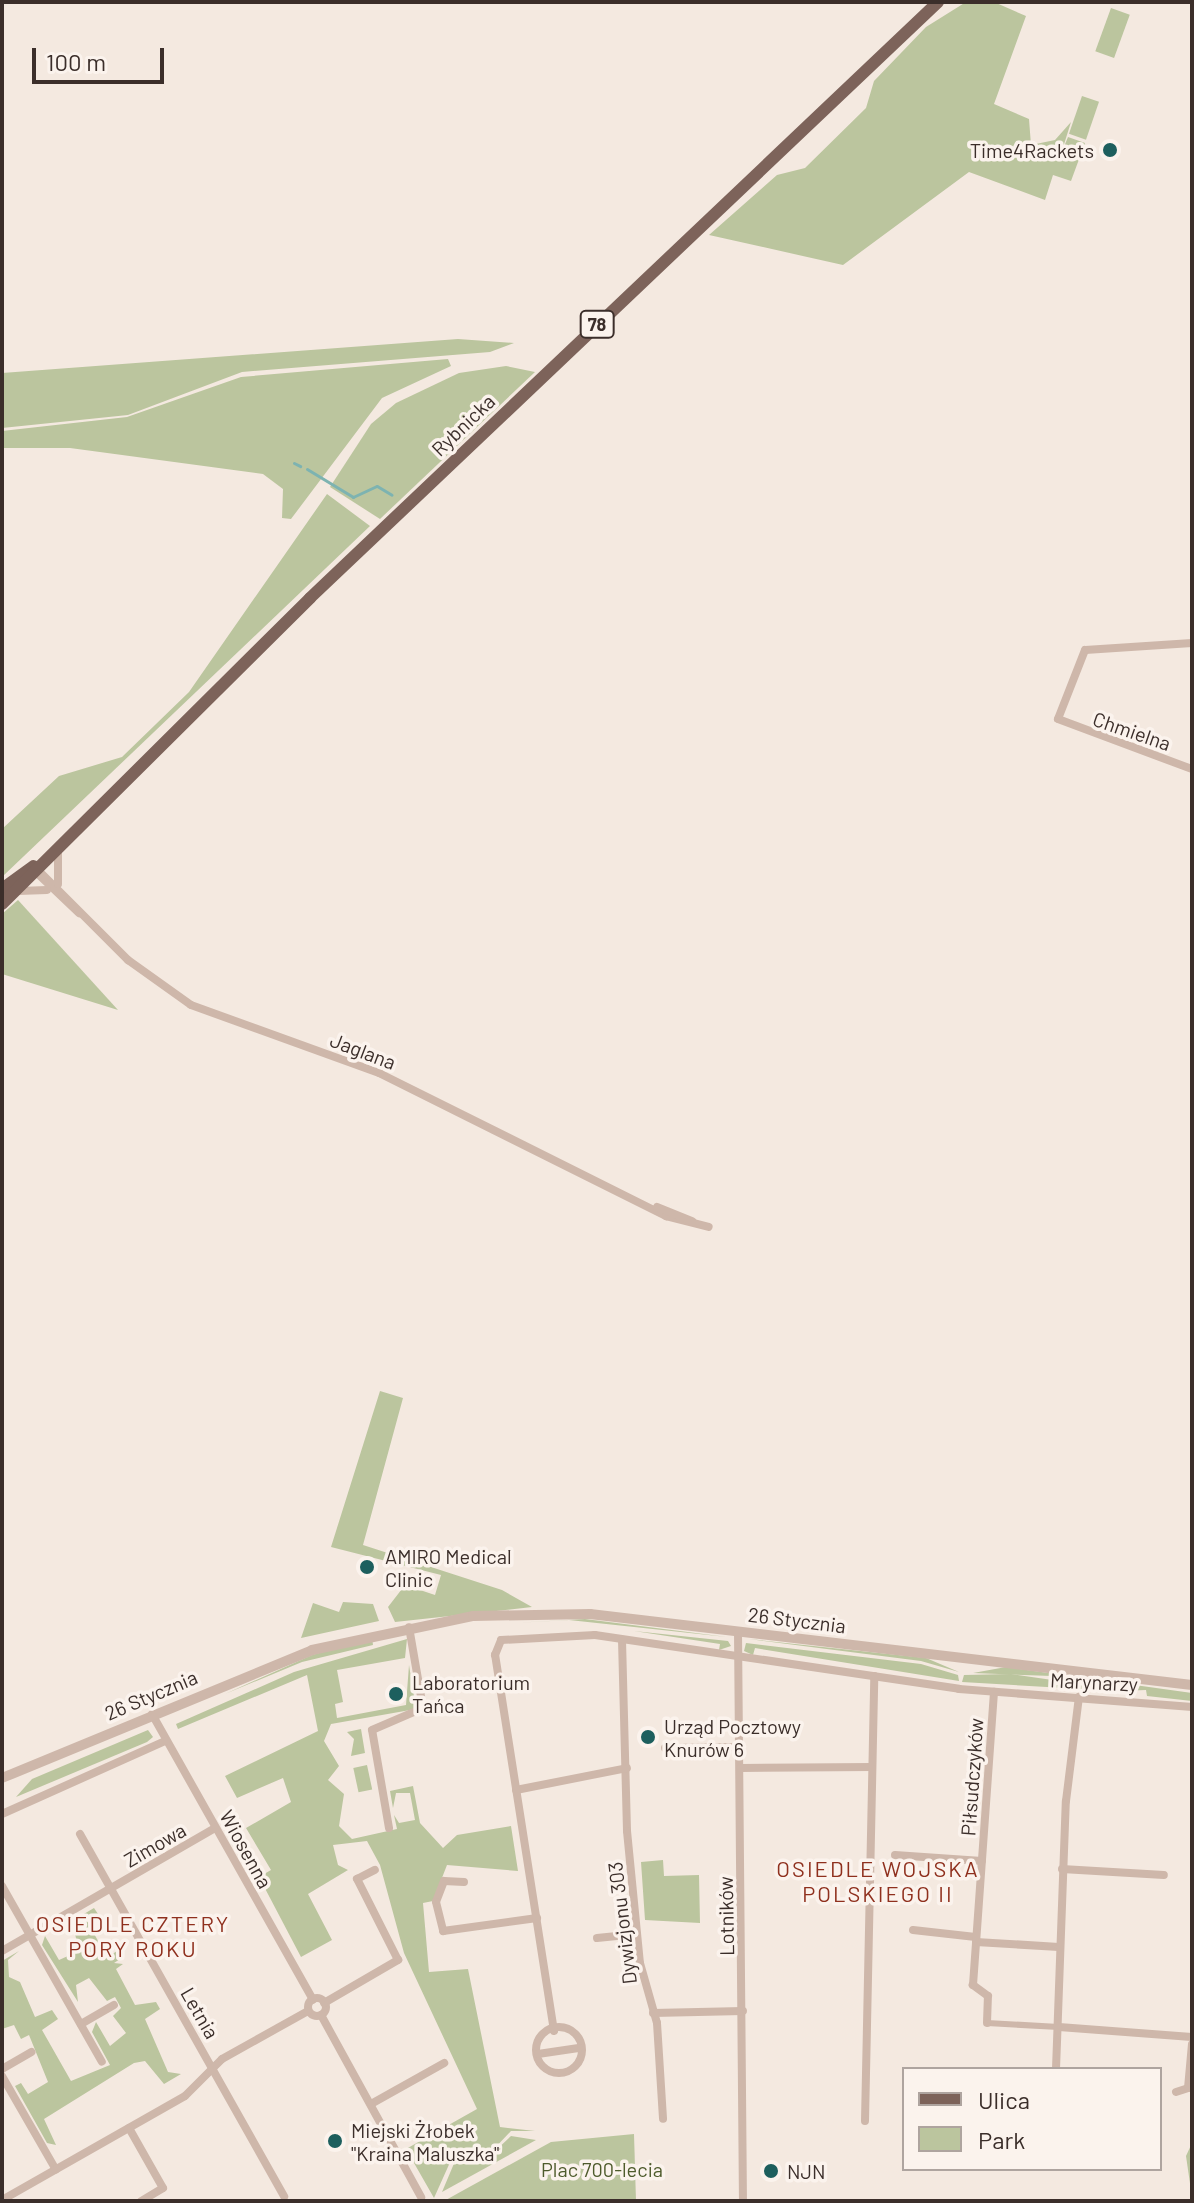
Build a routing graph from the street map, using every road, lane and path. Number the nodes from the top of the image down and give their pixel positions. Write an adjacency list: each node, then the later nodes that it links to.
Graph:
1 (938, 2): 3 (main road, Rybnicka / 78)
2 (946, 2): 3 (main road, Rybnicka / 78)
3 (924, 17): 6 (main road, Rybnicka / 78)
4 (1192, 643): 5 (street, Chmielna)
5 (1192, 769)
6 (62, 839): 7 (main road, Rybnicka / 78); 8 (street)
7 (34, 866): 8 (street, Jaglana); 9 (street, Jaglana); 10 (main road, Rybnicka / 78)
8 (58, 885): 12 (street, Jaglana)
9 (48, 890): 10 (street); 12 (street, Jaglana)
10 (8, 891): 11 (main road, Rybnicka / 78)
11 (2, 904)
12 (83, 916): 13 (street, Jaglana)
13 (709, 1227)
14 (409, 1626): 15 (street, 26 Stycznia); 23 (street, 26 Stycznia); 34 (street)
15 (738, 1632): 17 (street, Lotników); 19 (street, 26 Stycznia)
16 (622, 1640): 17 (street, Marynarzy); 28 (street, Dywizjonu 303); 31 (street, Marynarzy)
17 (739, 1656): 18 (street, Marynarzy); 25 (street, Lotników)
18 (874, 1676): 20 (street, Marynarzy); 27 (street)
19 (1188, 1684)
20 (994, 1692): 21 (street, Marynarzy); 37 (street, Piłsudczyków)
21 (1079, 1697): 22 (street, Marynarzy); 38 (street)
22 (1192, 1707)
23 (152, 1714): 24 (street, Wiosenna); 30 (street, 26 Stycznia)
24 (165, 1741): 32 (street); 33 (street, Wiosenna)
25 (741, 1747): 26 (street); 29 (street, Lotników)
26 (665, 1748)
27 (872, 1767): 29 (street); 77 (street)
28 (627, 1768): 31 (street); 46 (street, Dywizjonu 303)
29 (741, 1768): 56 (street, Lotników)
30 (2, 1778)
31 (516, 1790): 44 (street)
32 (2, 1814)
33 (215, 1828): 43 (street, Zimowa); 52 (street, Wiosenna)
34 (389, 1828)
35 (80, 1834): 43 (street, Zimowa)
36 (895, 1855): 37 (street)
37 (982, 1861): 49 (street, Piłsudczyków)
38 (1062, 1869): 40 (street); 50 (street)
39 (375, 1870): 53 (street)
40 (1164, 1875)
41 (464, 1882): 44 (street)
42 (2, 1886): 47 (street)
43 (111, 1889): 47 (street, Zimowa); 71 (street, Letnia)
44 (537, 1918): 62 (street)
45 (913, 1930): 49 (street)
46 (637, 1934): 48 (street); 57 (street, Dywizjonu 303)
47 (30, 1935): 51 (street, Zimowa); 60 (street)
48 (597, 1938)
49 (976, 1940): 50 (street); 59 (street, Piłsudczyków)
50 (1059, 1947): 61 (street)
51 (2, 1951)
52 (313, 2000): 53 (street); 55 (street)
53 (324, 2003): 58 (street)
54 (114, 2005): 60 (street)
55 (308, 2011): 58 (street); 71 (street)
56 (743, 2011): 57 (street); 84 (street, Lotników)
57 (653, 2013): 76 (street, Dywizjonu 303)
58 (321, 2015): 75 (street)
59 (987, 2023): 61 (street, Piłsudczyków)
60 (81, 2024): 68 (street)
61 (1059, 2027): 63 (street); 70 (street)
62 (554, 2031): 65 (street); 67 (street)
63 (1192, 2037)
64 (1192, 2044): 74 (street)
65 (579, 2048): 67 (street); 67 (street)
66 (32, 2052): 72 (street)
67 (538, 2054)
68 (102, 2062)
69 (444, 2063): 75 (street)
70 (1056, 2067)
71 (213, 2068): 78 (street); 80 (street, Letnia)
72 (2, 2069)
73 (2, 2076): 79 (street)
74 (1176, 2092)
75 (371, 2104): 81 (street)
76 (663, 2119)
77 (865, 2121)
78 (129, 2128): 79 (street); 83 (street)
79 (56, 2170): 82 (street)
80 (284, 2196)
81 (421, 2197)
82 (2, 2200)
83 (141, 2201)
84 (743, 2201)

